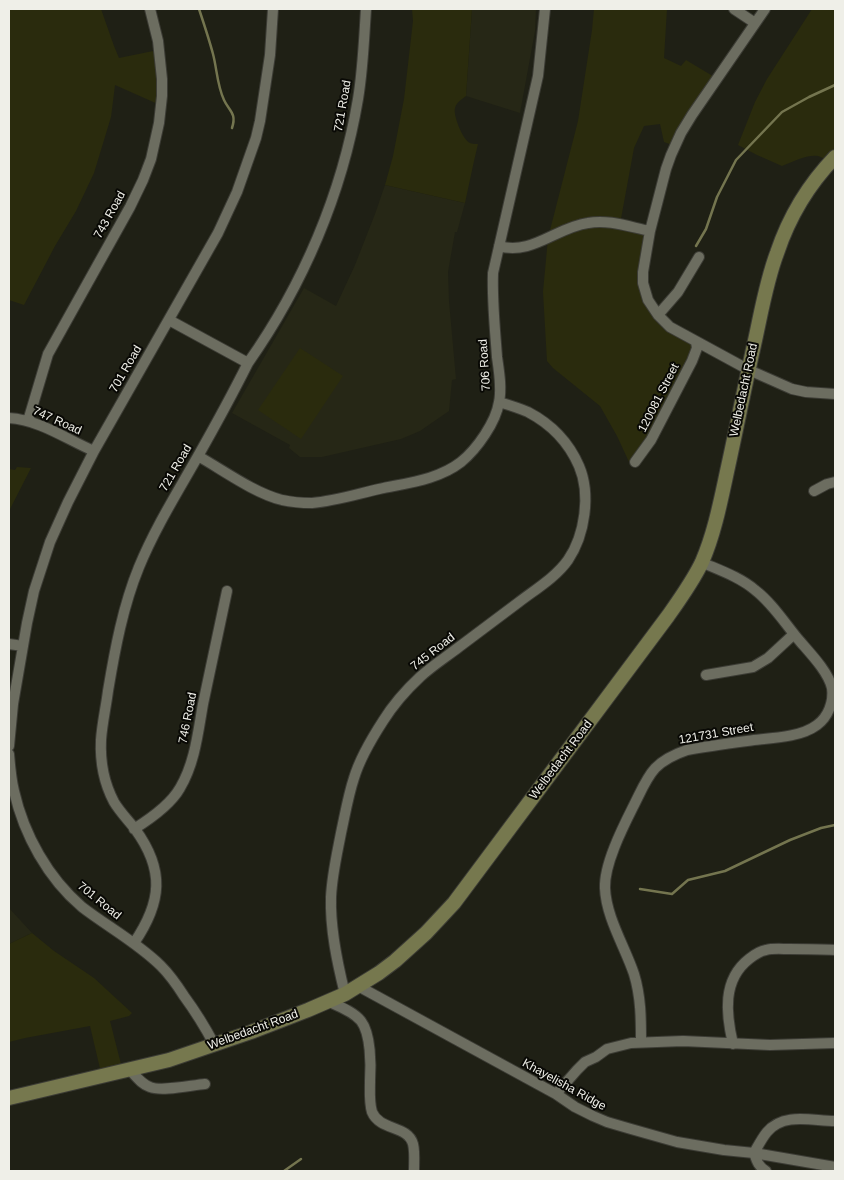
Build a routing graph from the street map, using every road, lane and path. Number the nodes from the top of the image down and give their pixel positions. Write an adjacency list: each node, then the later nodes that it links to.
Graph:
1 (150, 9): 20 (street, 743 Road)
2 (273, 9): 13 (street, 701 Road)
3 (366, 9): 15 (street, 721 Road)
4 (545, 9): 10 (street, 706 Road)
5 (734, 9): 7 (street)
6 (765, 9): 7 (street)
7 (755, 23): 9 (street)
8 (835, 157): 16 (street, Welbedacht Road)
9 (650, 231): 10 (street); 12 (street)
10 (499, 246): 18 (street, 706 Road)
11 (699, 257): 12 (street)
12 (658, 315): 14 (street)
13 (169, 320): 15 (street); 21 (street, 701 Road)
14 (696, 342): 16 (street); 23 (street, 120081 Street)
15 (248, 363): 22 (street, 721 Road)
16 (749, 370): 17 (street); 26 (street, Welbedacht Road)
17 (835, 394)
18 (499, 402): 22 (street, 706 Road); 38 (street, 745 Road)
19 (9, 418): 20 (street, 747 Road)
20 (28, 421): 21 (street, 747 Road)
21 (94, 451): 30 (street, 701 Road)
22 (198, 456): 34 (street, 721 Road)
23 (635, 462)
24 (835, 482): 25 (street)
25 (814, 491)
26 (701, 562): 28 (street, 121731 Street); 37 (street, Welbedacht Road)
27 (227, 591): 34 (street, 746 Road)
28 (794, 634): 31 (street); 40 (street, 121731 Street)
29 (9, 644): 30 (street)
30 (23, 646): 32 (street, 701 Road)
31 (706, 675)
32 (9, 746)
33 (9, 754): 35 (street, 701 Road)
34 (134, 829): 35 (street, 721 Road)
35 (134, 944): 42 (street, 701 Road)
36 (835, 950): 43 (street)
37 (358, 986): 38 (street, Welbedacht Road); 46 (street, Khayelisha Ridge)
38 (345, 994): 39 (street, Welbedacht Road)
39 (327, 1001): 42 (street, Welbedacht Road); 52 (street)
40 (641, 1042): 43 (street); 46 (street)
41 (835, 1043): 43 (street)
42 (214, 1044): 44 (street, Welbedacht Road)
43 (733, 1044)
44 (129, 1069): 45 (street); 47 (street, Welbedacht Road)
45 (205, 1084)
46 (556, 1094): 49 (street, Khayelisha Ridge)
47 (9, 1098)
48 (835, 1121): 49 (street)
49 (754, 1153): 50 (street); 51 (street, Khayelisha Ridge)
50 (756, 1167): 53 (street)
51 (835, 1167)
52 (414, 1171)
53 (766, 1171)

